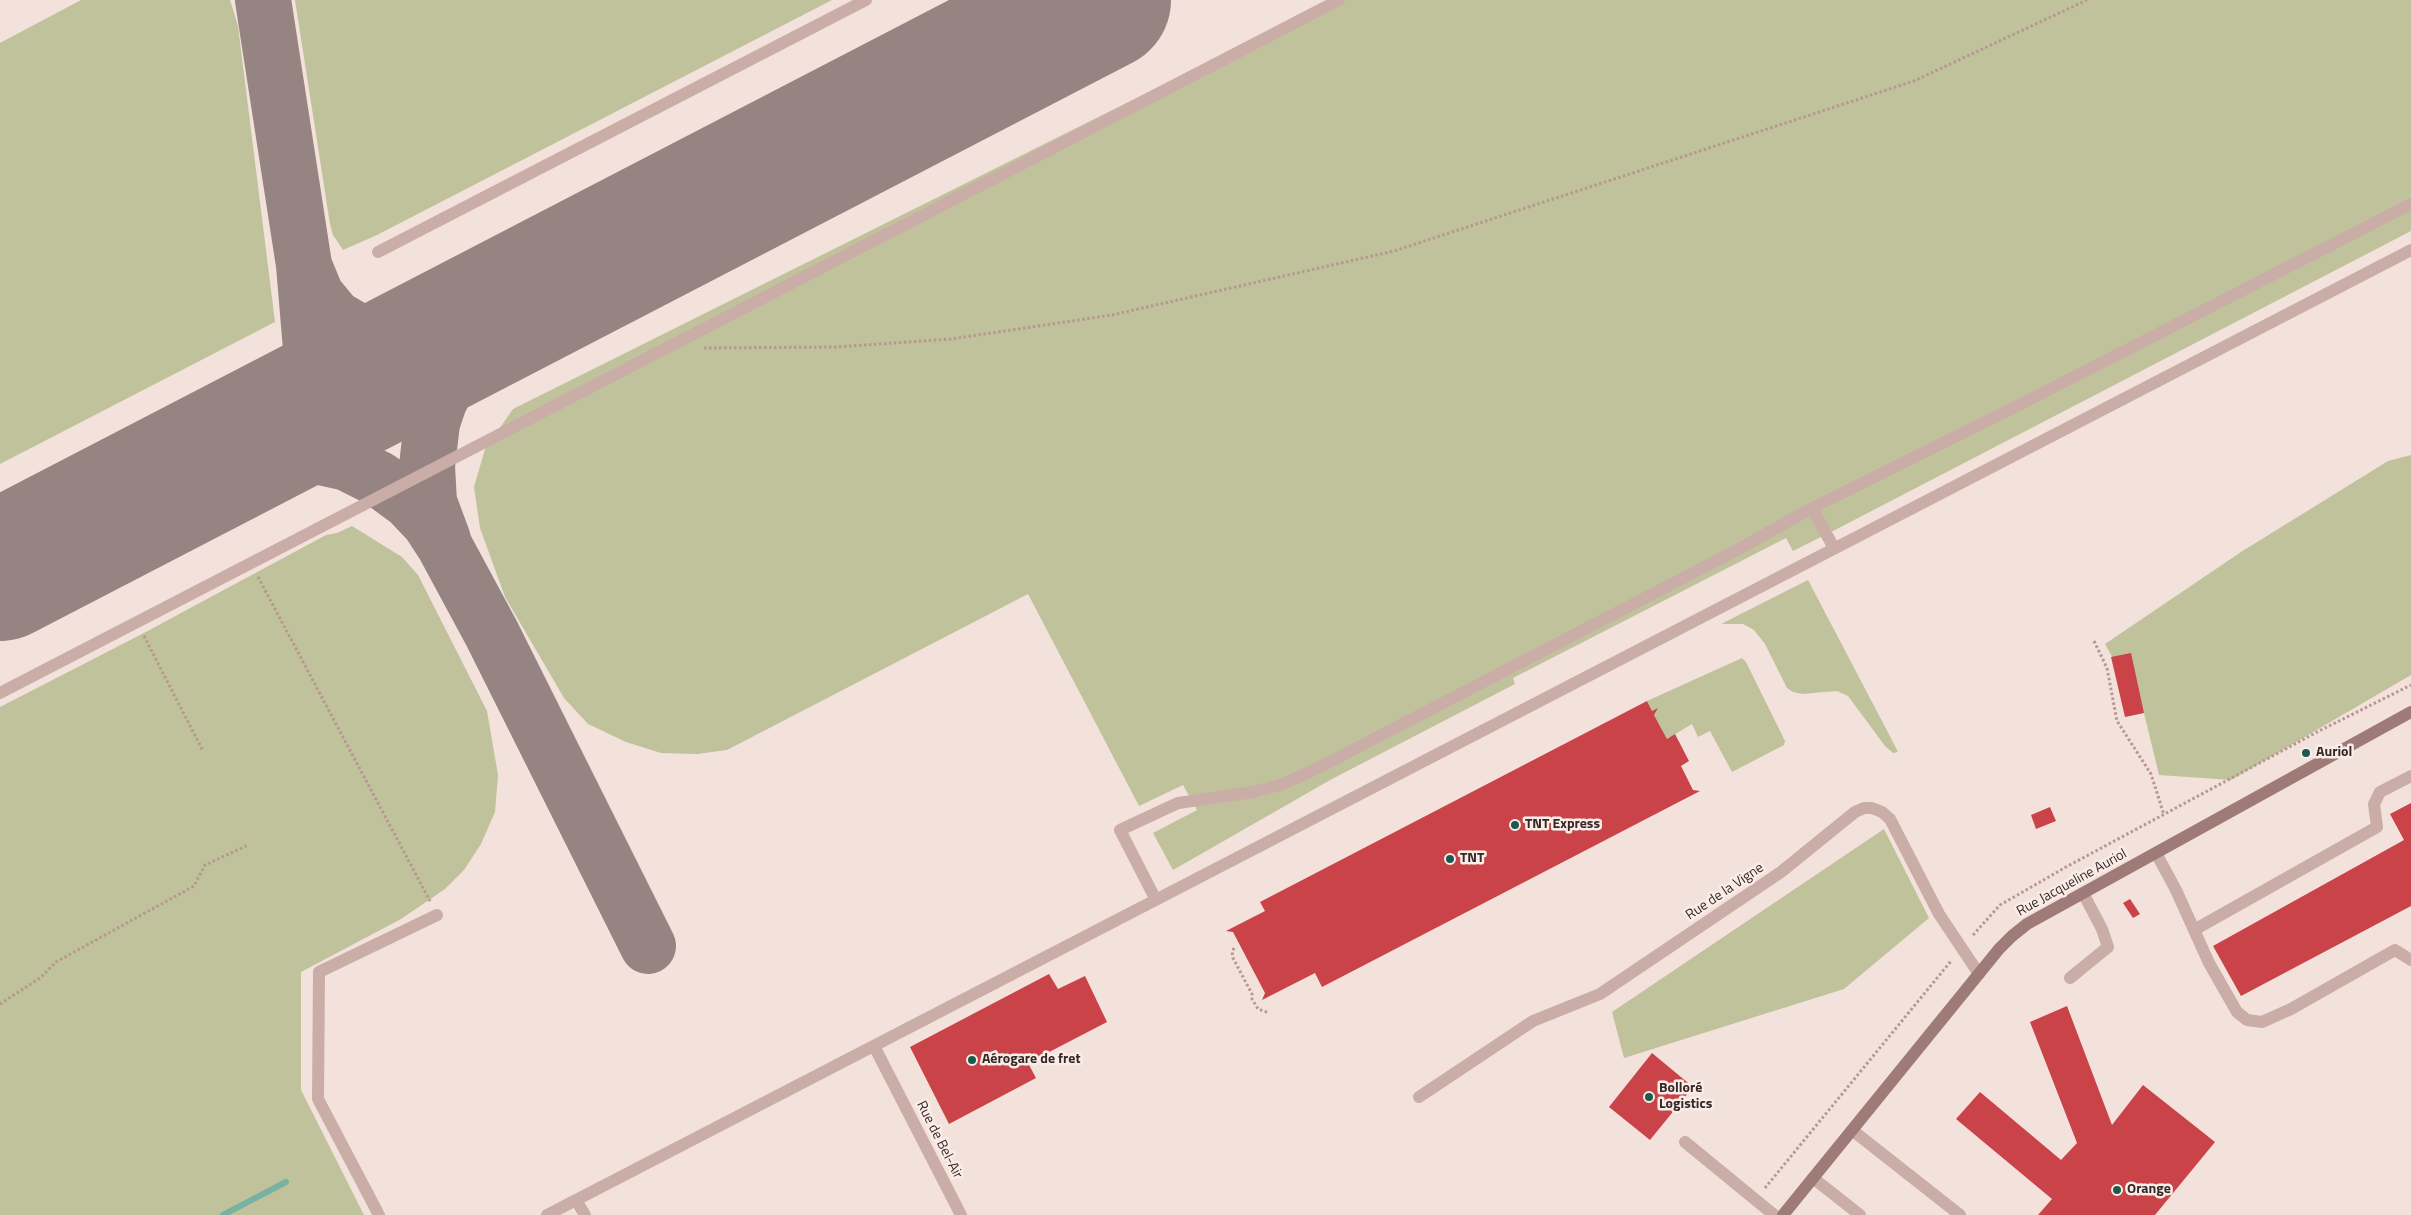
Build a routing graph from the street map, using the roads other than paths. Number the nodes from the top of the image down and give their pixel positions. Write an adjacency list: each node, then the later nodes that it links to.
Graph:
1 (866, 0): 5 (street)
2 (1340, 0): 8 (street)
3 (2411, 204): 6 (street)
4 (2411, 250): 7 (street)
5 (378, 252)
6 (1812, 508): 7 (street); 13 (street)
7 (1834, 548): 13 (street)
8 (0, 694)
9 (2411, 712): 11 (street, Rue Jacqueline Auriol)
10 (2411, 776): 15 (street)
11 (2156, 853): 12 (street, Rue Jacqueline Auriol); 15 (street)
12 (2083, 894): 17 (street, Rue Jacqueline Auriol); 18 (street)
13 (1156, 900): 19 (street)
14 (437, 915): 25 (street)
15 (2194, 930): 16 (street)
16 (2411, 960)
17 (1979, 974): 20 (street, Rue de la Vigne); 21 (street, Rue Jacqueline Auriol)
18 (2070, 978)
19 (874, 1046): 24 (street); 28 (street, Rue de Bel-Air)
20 (1419, 1097)
21 (1852, 1130): 23 (street, Rue Jacqueline Auriol); 32 (street)
22 (1685, 1142): 29 (street)
23 (1812, 1178): 30 (street, Rue Jacqueline Auriol); 31 (street)
24 (576, 1200): 26 (street); 27 (street)
25 (379, 1215)
26 (547, 1215)
27 (585, 1215)
28 (961, 1215)
29 (1774, 1215)
30 (1782, 1215)
31 (1860, 1215)
32 (1960, 1215)

